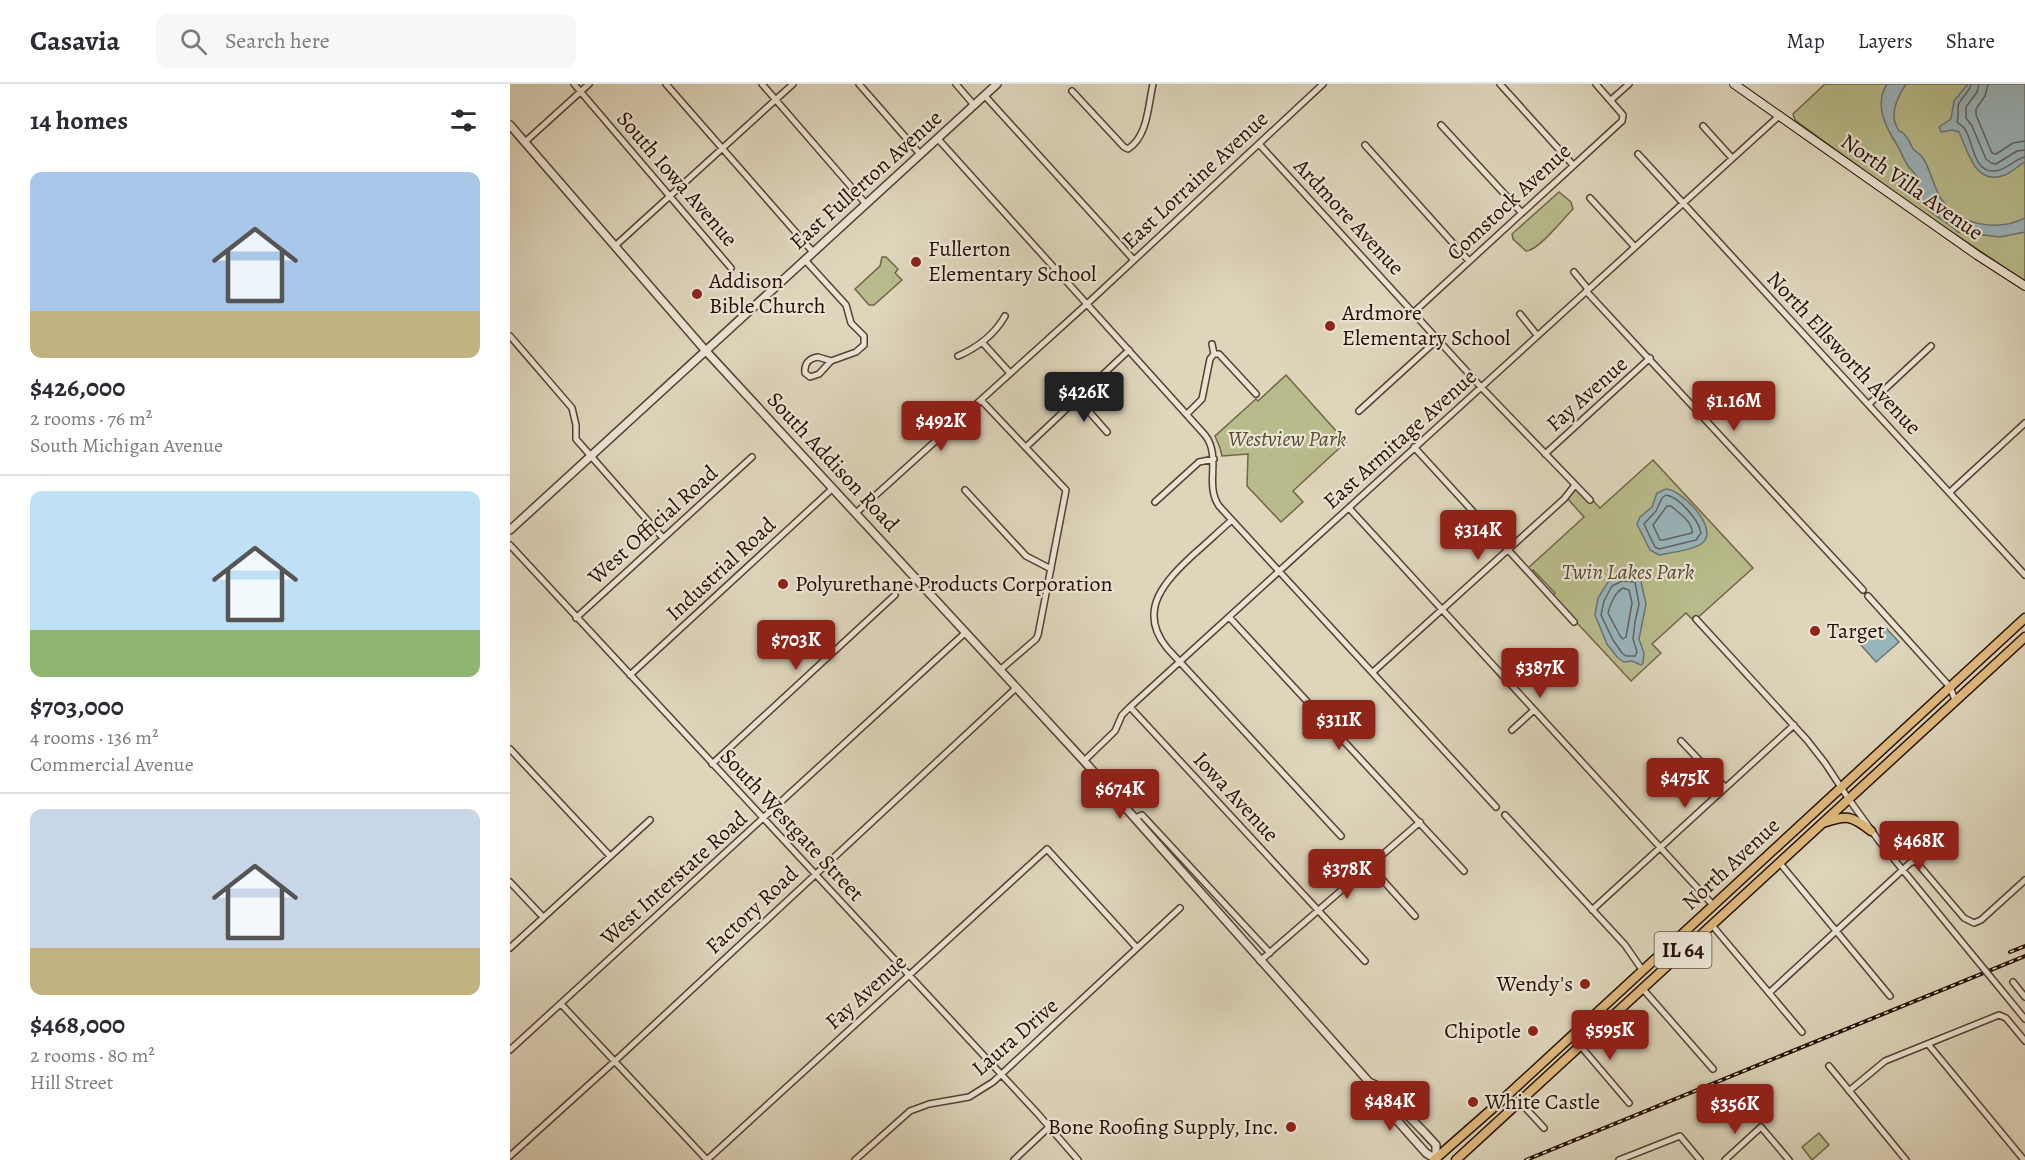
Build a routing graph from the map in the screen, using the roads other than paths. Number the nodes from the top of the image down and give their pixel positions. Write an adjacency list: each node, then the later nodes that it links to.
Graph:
1 (574, 84): 16 (street, South Iowa Avenue)
2 (589, 84): 16 (street)
3 (666, 84): 29 (street)
4 (762, 84): 18 (street)
5 (793, 84): 18 (street)
6 (859, 84): 30 (street)
7 (956, 84): 20 (street)
8 (998, 84): 17 (street, East Fullerton Avenue)
9 (1153, 84): 15 (street)
10 (1323, 84): 27 (street, East Lorraine Avenue)
11 (1500, 84): 33 (street)
12 (1596, 84): 19 (street)
13 (1629, 84): 19 (street)
14 (1734, 84): 21 (main road, North Villa Avenue)
15 (1072, 91)
16 (580, 92): 26 (street); 34 (street, South Iowa Avenue)
17 (985, 96): 20 (street, East Fullerton Avenue); 42 (street)
18 (776, 100): 29 (street); 37 (street)
19 (1611, 100): 33 (street, Comstock Avenue)
20 (974, 105): 25 (street, East Fullerton Avenue)
21 (1779, 115): 32 (street, East Armitage Avenue); 47 (main road, North Villa Avenue)
22 (510, 124): 26 (street, South Addison Road)
23 (1441, 125): 38 (street)
24 (1703, 126): 32 (street)
25 (938, 139): 30 (street, East Fullerton Avenue); 49 (street)
26 (525, 142): 39 (street, South Addison Road)
27 (1259, 144): 42 (street, East Lorraine Avenue); 50 (street, Ardmore Avenue)
28 (1365, 145): 44 (street)
29 (722, 148): 34 (street); 41 (street)
30 (920, 154): 37 (street, East Fullerton Avenue)
31 (1638, 154): 36 (street, North Ellsworth Avenue)
32 (1732, 158): 36 (street, East Armitage Avenue)
33 (1573, 165): 38 (street, Comstock Avenue)
34 (669, 196): 39 (street); 45 (street, South Iowa Avenue)
35 (1590, 198): 40 (street)
36 (1683, 202): 40 (street, East Armitage Avenue); 70 (street, North Ellsworth Avenue)
37 (866, 204): 41 (street, East Fullerton Avenue)
38 (1522, 213): 44 (street, Comstock Avenue)
39 (615, 246): 59 (street, South Addison Road)
40 (1634, 246): 48 (street, East Armitage Avenue)
41 (813, 252): 43 (street, East Fullerton Avenue)
42 (1133, 259): 49 (street, East Lorraine Avenue)
43 (806, 260): 59 (street, East Fullerton Avenue); 64 (street)
44 (1469, 261): 50 (street, Comstock Avenue)
45 (731, 268)
46 (1574, 272): 48 (street)
47 (2025, 286)
48 (1587, 290): 53 (street, East Armitage Avenue); 63 (street)
49 (1088, 303): 60 (street); 65 (street, East Lorraine Avenue)
50 (1414, 312): 55 (street, Ardmore Avenue)
51 (1520, 314): 53 (street)
52 (1005, 316): 56 (street)
53 (1537, 335): 66 (street, East Armitage Avenue)
54 (510, 336): 78 (street)
55 (1438, 339): 66 (street, Ardmore Avenue); 71 (street)
56 (982, 342): 62 (street); 65 (street)
57 (1212, 344): 61 (street)
58 (1931, 346): 70 (street)
59 (705, 350): 78 (street, East Fullerton Avenue); 82 (street, South Addison Road)
60 (1129, 350): 68 (street); 72 (street)
61 (1214, 354): 67 (street); 72 (street)
62 (958, 356)
63 (1650, 358): 77 (street, Fay Avenue); 97 (street)
64 (831, 361): 64 (street)
65 (1010, 373): 69 (street, East Lorraine Avenue)
66 (1481, 387): 76 (street, East Armitage Avenue); 77 (street)
67 (1256, 394)
68 (1078, 399): 74 (street); 75 (street)
69 (981, 400): 75 (street); 88 (street, East Lorraine Avenue)
70 (1869, 404): 84 (street, North Ellsworth Avenue)
71 (1359, 411)
72 (1187, 414): 80 (street)
73 (2025, 423): 84 (street)
74 (1107, 432)
75 (1026, 447): 94 (street)
76 (1414, 447): 87 (street, East Armitage Avenue); 93 (street)
77 (1545, 454): 81 (street)
78 (590, 456): 90 (street, East Fullerton Avenue); 91 (street)
79 (752, 457): 91 (street, West Official Road)
80 (1214, 459): 86 (street); 89 (street)
81 (1575, 485): 85 (street); 93 (street)
82 (833, 488): 88 (street, South Addison Road); 111 (street, Industrial Road)
83 (965, 490): 94 (street)
84 (1950, 492): 96 (street, North Ellsworth Avenue)
85 (1590, 500)
86 (1155, 501)
87 (1349, 508): 95 (street, East Armitage Avenue); 100 (street)
88 (856, 513): 106 (street, South Addison Road)
89 (1232, 520): 95 (street); 108 (street)
90 (510, 530)
91 (663, 537): 102 (street, West Official Road)
92 (510, 545): 102 (street, South Westgate Street)
93 (1507, 550): 100 (street); 105 (street)
94 (1052, 569): 109 (street)
95 (1280, 571): 101 (street, East Armitage Avenue); 110 (street)
96 (2025, 574)
97 (1863, 590)
98 (895, 595): 122 (street)
99 (1868, 596): 112 (street)
100 (1442, 609): 110 (street); 116 (street)
101 (1229, 617): 108 (street, East Armitage Avenue); 131 (street)
102 (576, 618): 111 (street, South Westgate Street)
103 (2025, 618): 112 (main road, North Avenue / IL 64)
104 (1696, 619): 117 (street)
105 (1574, 622)
106 (966, 632): 109 (street, South Addison Road); 128 (street, West Interstate Road)
107 (2025, 637): 114 (main road, North Avenue / IL 64)
108 (1180, 662): 115 (street, East Armitage Avenue); 134 (street)
109 (1000, 670): 113 (street, South Addison Road)
110 (1373, 672): 126 (street)
111 (630, 675): 122 (street, South Westgate Street)
112 (1950, 687): 114 (street); 124 (main road, North Avenue / IL 64)
113 (1016, 688): 121 (street, South Addison Road); 141 (street, Factory Road)
114 (1955, 700): 125 (main road, North Avenue / IL 64)
115 (1130, 707): 121 (street, East Armitage Avenue); 147 (street, Iowa Avenue)
116 (1534, 710): 118 (street); 135 (street)
117 (1794, 725): 123 (street); 124 (street)
118 (1512, 730)
119 (1681, 741): 123 (street)
120 (510, 749): 136 (street)
121 (1084, 761): 129 (street, South Addison Road)
122 (712, 764): 128 (street, South Westgate Street)
123 (1725, 787): 135 (street)
124 (1842, 787): 125 (street); 144 (main road, North Avenue / IL 64)
125 (1848, 798): 132 (main road, North Avenue / IL 64); 133 (street)
126 (1496, 807)
127 (1505, 815): 146 (street)
128 (763, 818): 141 (street, South Westgate Street); 164 (street, West Interstate Road)
129 (1135, 818): 154 (street, South Addison Road); 155 (street, South Addison Road)
130 (650, 820): 136 (street)
131 (1420, 822): 138 (street); 140 (street)
132 (1820, 825): 133 (main road); 137 (main road, North Avenue / IL 64)
133 (1871, 831): 139 (street)
134 (1341, 836)
135 (1660, 848): 144 (street); 146 (street)
136 (610, 856): 149 (street)
137 (1779, 862): 150 (main road, North Avenue / IL 64); 151 (street)
138 (1370, 866): 147 (street); 148 (street)
139 (1902, 870): 142 (street); 151 (street); 165 (street, bridge)
140 (1464, 871)
141 (815, 874): 158 (street, South Westgate Street); 172 (street, Factory Road)
142 (2025, 879)
143 (510, 882): 149 (street)
144 (1713, 905): 157 (main road, North Avenue / IL 64)
145 (1180, 908): 153 (street, Laura Drive)
146 (1593, 910): 157 (street)
147 (1317, 911): 154 (street); 156 (street, Iowa Avenue)
148 (1415, 916)
149 (543, 917): 152 (street)
150 (1711, 924): 160 (main road, North Avenue / IL 64); 161 (street)
151 (1837, 931): 161 (street); 162 (street)
152 (510, 948)
153 (1137, 948): 158 (street, Fay Avenue); 175 (street, Laura Drive)
154 (1270, 953): 155 (street)
155 (1260, 961): 176 (street, South Addison Road)
156 (1365, 961)
157 (1643, 971): 167 (main road, North Avenue / IL 64)
158 (909, 975): 175 (street, South Westgate Street); 184 (street, Fay Avenue)
159 (2013, 982): 163 (street)
160 (1642, 988): 170 (main road, North Avenue / IL 64); 174 (street)
161 (1770, 993): 166 (street)
162 (1890, 996)
163 (2025, 997)
164 (561, 1004): 171 (street, West Interstate Road); 172 (street)
165 (2025, 1019)
166 (1802, 1032)
167 (1572, 1036): 170 (street); 183 (main road, North Avenue / IL 64)
168 (2025, 1041): 169 (street)
169 (1928, 1044): 177 (street); 194 (street)
170 (1581, 1046): 178 (main road, North Avenue / IL 64); 179 (street)
171 (510, 1050)
172 (615, 1061): 182 (street, Factory Road); 184 (street)
173 (1829, 1066): 177 (street)
174 (1713, 1069)
175 (1001, 1075): 180 (street, South Westgate Street); 185 (street, Laura Drive)
176 (1369, 1082): 183 (street); 183 (street)
177 (1849, 1091): 193 (street)
178 (1519, 1101): 181 (street); 188 (main road, North Avenue / IL 64)
179 (1629, 1103)
180 (1049, 1127): 186 (street); 187 (street, South Westgate Street)
181 (1544, 1128)
182 (510, 1156)
183 (1436, 1159)
184 (707, 1160)
185 (855, 1160)
186 (1014, 1160)
187 (1078, 1160)
188 (1456, 1160)
189 (1619, 1160): 190 (street)
190 (1700, 1160)
191 (1725, 1160): 192 (street)
192 (1789, 1160)
193 (1906, 1160)
194 (2024, 1160)

